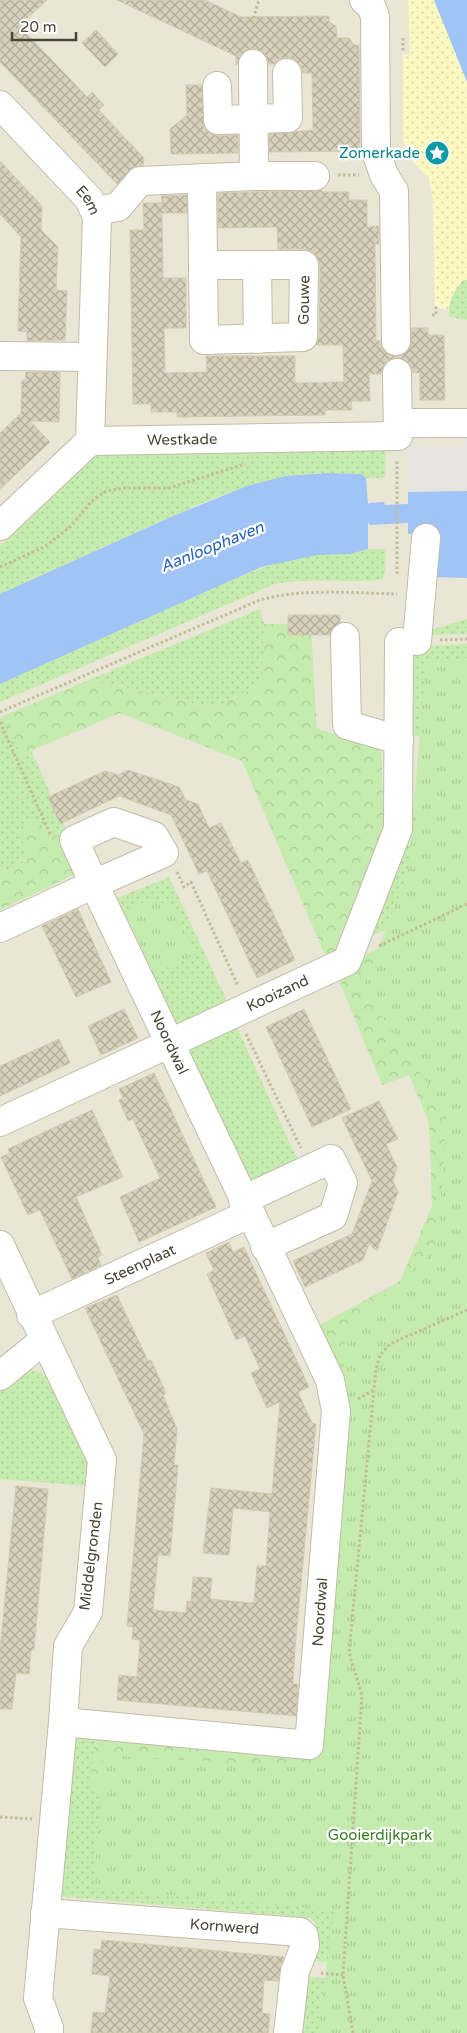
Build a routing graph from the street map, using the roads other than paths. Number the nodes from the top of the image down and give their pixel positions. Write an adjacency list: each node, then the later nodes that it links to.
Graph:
1 (364, 0): 14 (street)
2 (253, 64): 6 (street)
3 (287, 73): 6 (street)
4 (217, 86): 6 (street)
5 (0, 105): 10 (street, Eem)
6 (252, 119): 7 (street)
7 (254, 176): 8 (street); 9 (street)
8 (315, 176)
9 (202, 178): 10 (street); 11 (street, Gouwe)
10 (95, 211): 16 (street, Eem)
11 (203, 265): 12 (street, Gouwe); 13 (street, Gouwe)
12 (257, 265): 13 (street); 13 (street, Gouwe)
13 (258, 339)
14 (396, 341)
15 (0, 356): 16 (street)
16 (92, 357): 20 (street, Eem)
17 (397, 374): 19 (street)
18 (467, 423): 19 (street, Westkade)
19 (398, 430): 20 (street, Westkade)
20 (90, 441): 21 (street)
21 (0, 526)
22 (426, 538): 24 (street)
23 (345, 637): 24 (street)
24 (399, 740): 27 (street, Kooizand)
25 (94, 884): 25 (street, Noordwal); 26 (street); 27 (street, Noordwal)
26 (0, 928)
27 (168, 1044): 28 (street, Kooizand); 29 (street, Noordwal)
28 (0, 1122)
29 (246, 1207): 31 (street, Noordwal); 31 (street); 32 (street, Steenplaat)
30 (0, 1245): 32 (street, Middelgronden)
31 (265, 1247): 35 (street, Noordwal)
32 (31, 1315): 33 (street, Middelgronden)
33 (44, 1340): 34 (street); 35 (street, Middelgronden)
34 (0, 1376)
35 (63, 1722): 36 (street, Middelgronden)
36 (45, 1913): 37 (street, Middelgronden); 38 (street, Kornwerd)
37 (49, 2033)
38 (288, 2033)

